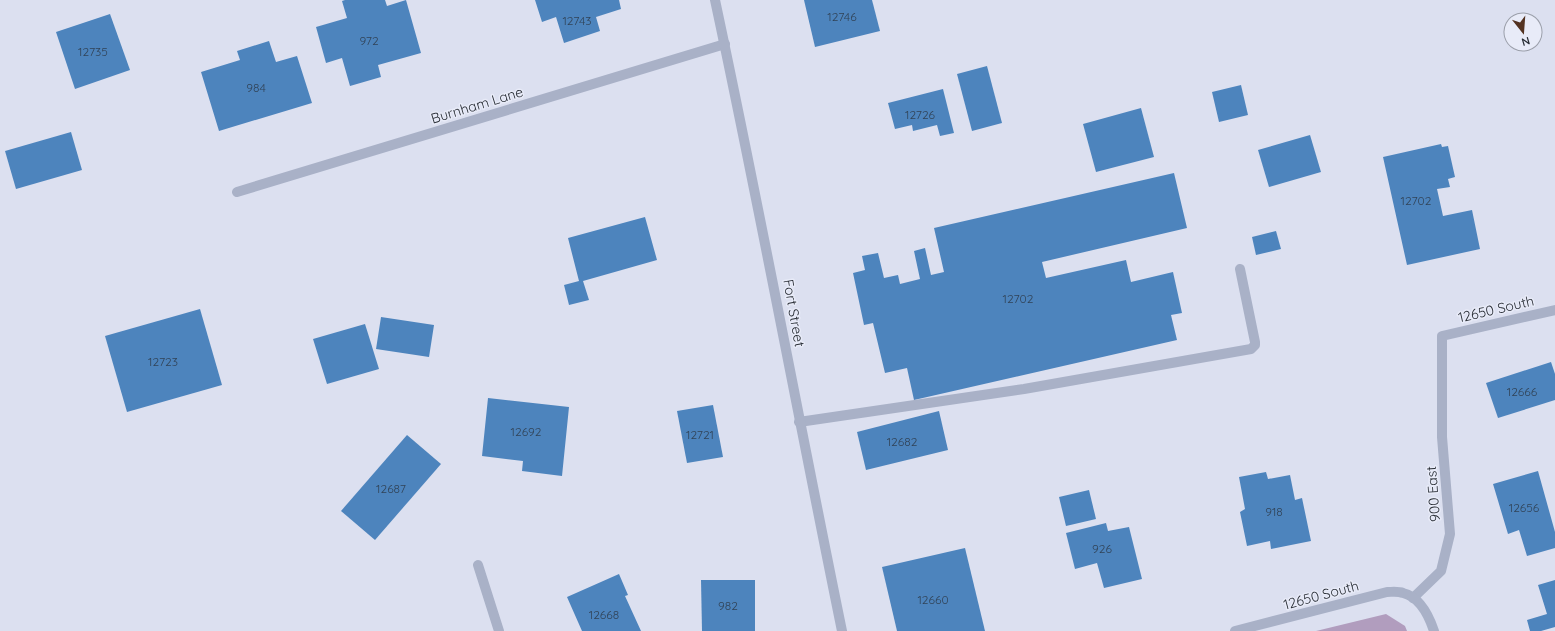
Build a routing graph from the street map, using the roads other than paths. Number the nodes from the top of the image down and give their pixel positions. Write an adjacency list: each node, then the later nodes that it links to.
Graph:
1 (715, 0): 2 (street, Fort Street)
2 (725, 44): 3 (street, Burnham Lane); 7 (street, Fort Street)
3 (237, 192)
4 (1240, 269): 7 (street)
5 (1555, 310): 6 (street, 12650 South)
6 (1442, 336): 9 (street, 900 East)
7 (799, 422): 11 (street, Fort Street)
8 (478, 565): 10 (street)
9 (1413, 598): 12 (street, 12650 South); 13 (street)
10 (499, 631)
11 (842, 631)
12 (1235, 631)
13 (1434, 631)

